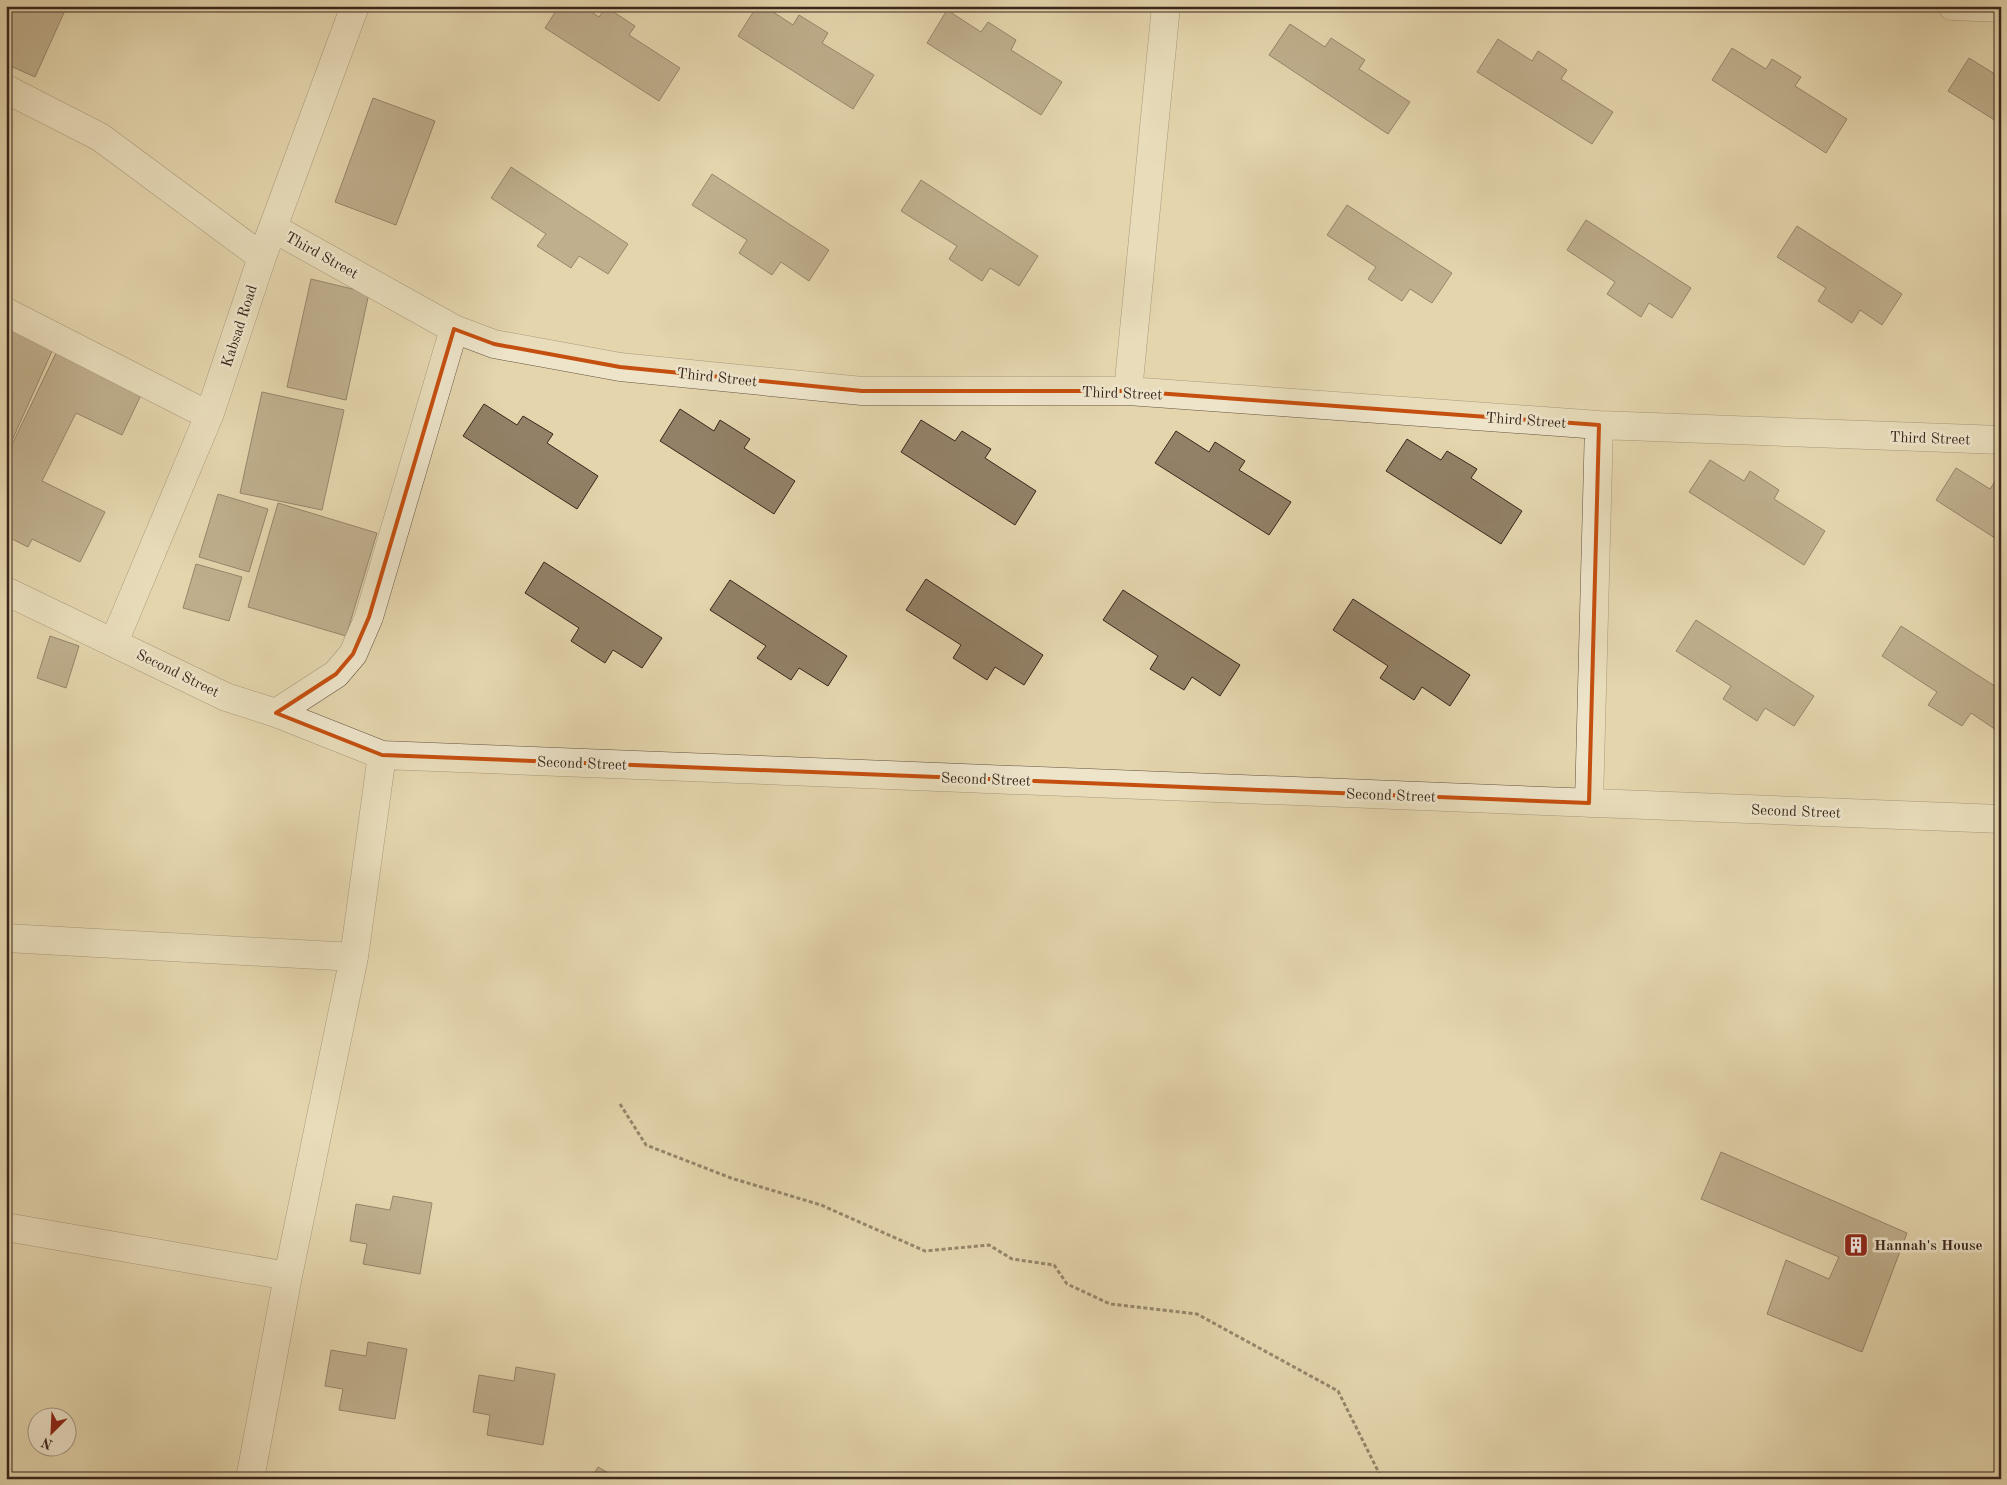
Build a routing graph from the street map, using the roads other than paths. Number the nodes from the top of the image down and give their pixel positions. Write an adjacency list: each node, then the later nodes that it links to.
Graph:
1 (354, 6): 6 (street, Kabsad Road)
2 (1166, 6): 10 (street)
3 (1952, 6): 4 (street)
4 (2001, 8)
5 (6, 89): 7 (street)
6 (273, 228): 7 (street, Kabsad Road); 9 (street, Third Street)
7 (262, 257): 11 (street, Kabsad Road)
8 (6, 312): 11 (street)
9 (454, 329): 10 (street, Third Street); 16 (street)
10 (1128, 391): 12 (street, Third Street)
11 (210, 414): 15 (street, Kabsad Road)
12 (1599, 425): 13 (street, Third Street); 18 (street)
13 (2001, 440)
14 (6, 591): 15 (street, Second Street)
15 (114, 642): 16 (street, Second Street)
16 (276, 713): 17 (street, Second Street)
17 (382, 755): 18 (street, Second Street); 21 (street)
18 (1590, 803): 19 (street, Second Street)
19 (2001, 819)
20 (6, 938): 21 (street)
21 (354, 957): 23 (street)
22 (6, 1227): 23 (street)
23 (288, 1276): 24 (street)
24 (250, 1479)

